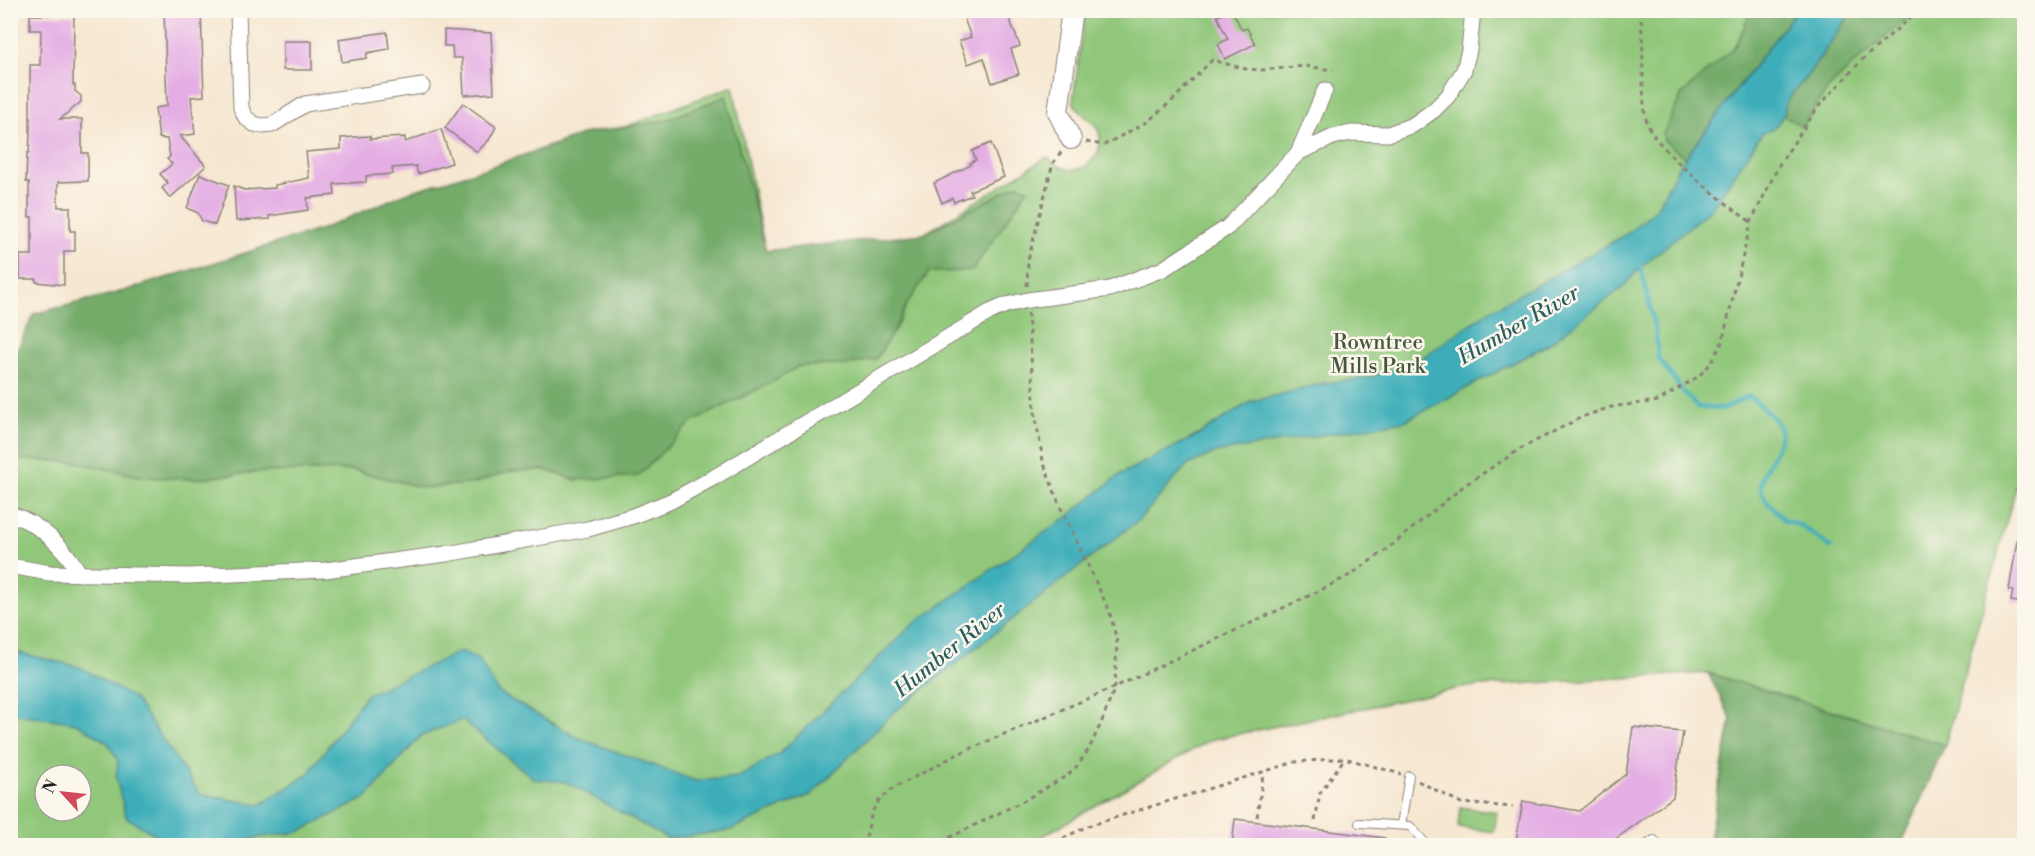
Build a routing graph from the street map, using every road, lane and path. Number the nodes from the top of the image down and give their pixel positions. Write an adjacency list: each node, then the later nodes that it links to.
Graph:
1 (238, 10): 7 (street)
2 (1072, 10): 9 (street)
3 (1473, 10): 10 (street)
4 (1640, 10): 11 (path)
5 (1919, 10): 11 (path)
6 (1333, 70): 9 (path)
7 (422, 86)
8 (1325, 90): 10 (street)
9 (1071, 139): 12 (path)
10 (1298, 153): 16 (street)
11 (1751, 222): 17 (path)
12 (1027, 292)
13 (1028, 310): 17 (path)
14 (10, 514): 16 (street)
15 (10, 566): 16 (street)
16 (81, 574)
17 (1114, 687): 26 (path); 27 (path)
18 (1344, 758): 19 (path); 20 (path); 23 (path)
19 (1264, 773): 22 (path); 28 (path)
20 (1409, 776): 21 (path); 25 (lane)
21 (1513, 807)
22 (1257, 817)
23 (1315, 821)
24 (1359, 823): 25 (lane)
25 (1401, 825): 29 (lane)
26 (864, 846)
27 (933, 846)
28 (1047, 846)
29 (1428, 846)
30 (1645, 846): 31 (lane)
31 (1658, 846)

